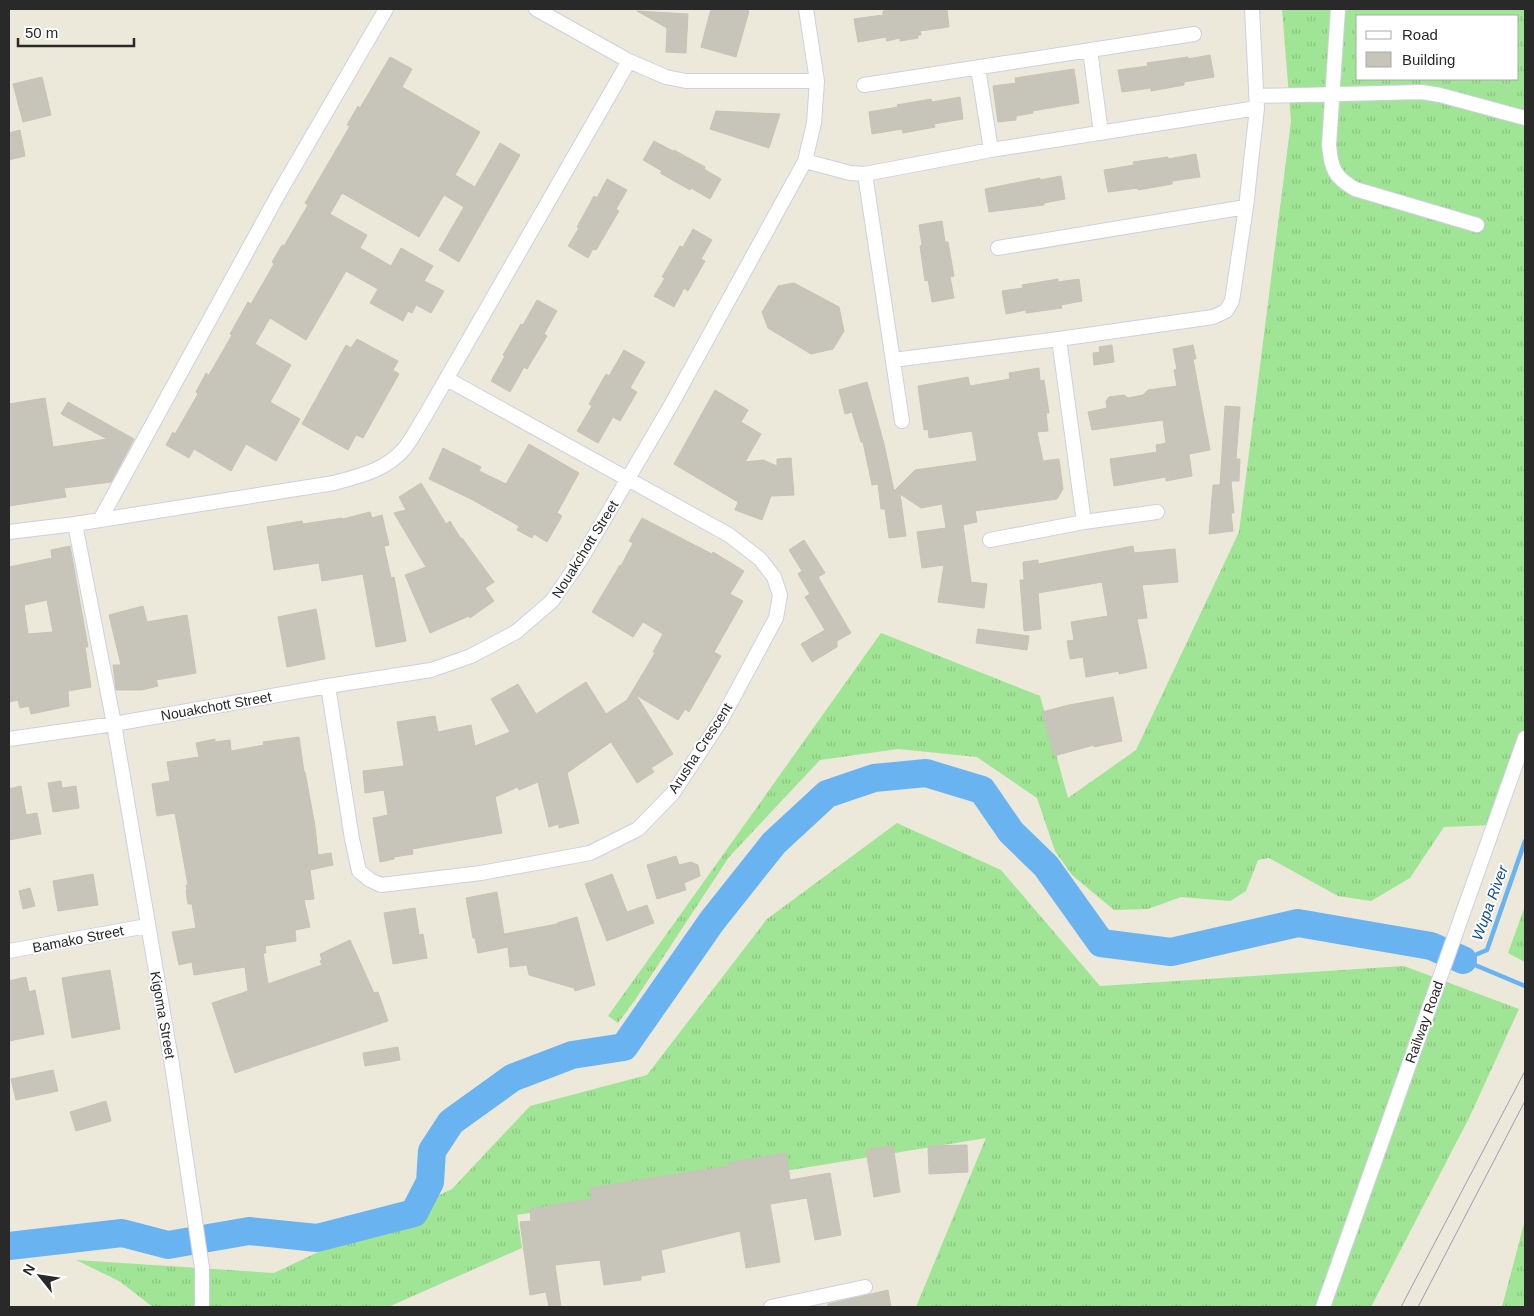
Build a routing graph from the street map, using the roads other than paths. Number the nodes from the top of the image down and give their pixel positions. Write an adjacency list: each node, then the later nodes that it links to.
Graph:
1 (386, 9): 28 (street)
2 (536, 9): 8 (street)
3 (806, 9): 10 (street, Nouakchott Street)
4 (1252, 9): 13 (street)
5 (1338, 9): 12 (street)
6 (1194, 34): 7 (street)
7 (1090, 50): 9 (street); 15 (street)
8 (628, 61): 10 (street); 24 (street)
9 (978, 68): 11 (street); 16 (street)
10 (817, 80): 17 (street, Nouakchott Street)
11 (864, 85)
12 (1332, 94): 13 (street); 14 (street); 20 (street)
13 (1256, 102): 15 (street); 19 (street)
14 (1525, 118)
15 (1101, 133): 16 (street)
16 (991, 150): 18 (street)
17 (805, 161): 18 (street); 26 (street, Nouakchott Street)
18 (865, 174): 23 (street)
19 (1246, 206): 21 (street); 22 (street)
20 (1478, 225)
21 (998, 248)
22 (1059, 339): 23 (street); 29 (street)
23 (893, 360): 25 (street)
24 (447, 379): 26 (street, Arusha Crescent); 28 (street)
25 (902, 421)
26 (628, 480): 33 (street, Nouakchott Street); 33 (street, Arusha Crescent)
27 (1157, 512): 29 (street)
28 (100, 520): 30 (street)
29 (1084, 522): 32 (street)
30 (75, 524): 31 (street); 34 (street, Kigoma Street)
31 (9, 532)
32 (990, 540)
33 (328, 686): 34 (street, Nouakchott Street)
34 (114, 724): 36 (street, Nouakchott Street); 37 (street, Kigoma Street)
35 (1525, 738): 42 (street, Railway Road)
36 (9, 739)
37 (147, 926): 38 (street, Bamako Street); 40 (street, Kigoma Street)
38 (9, 951)
39 (864, 1287): 41 (street)
40 (202, 1307)
41 (771, 1307)
42 (1323, 1307)

